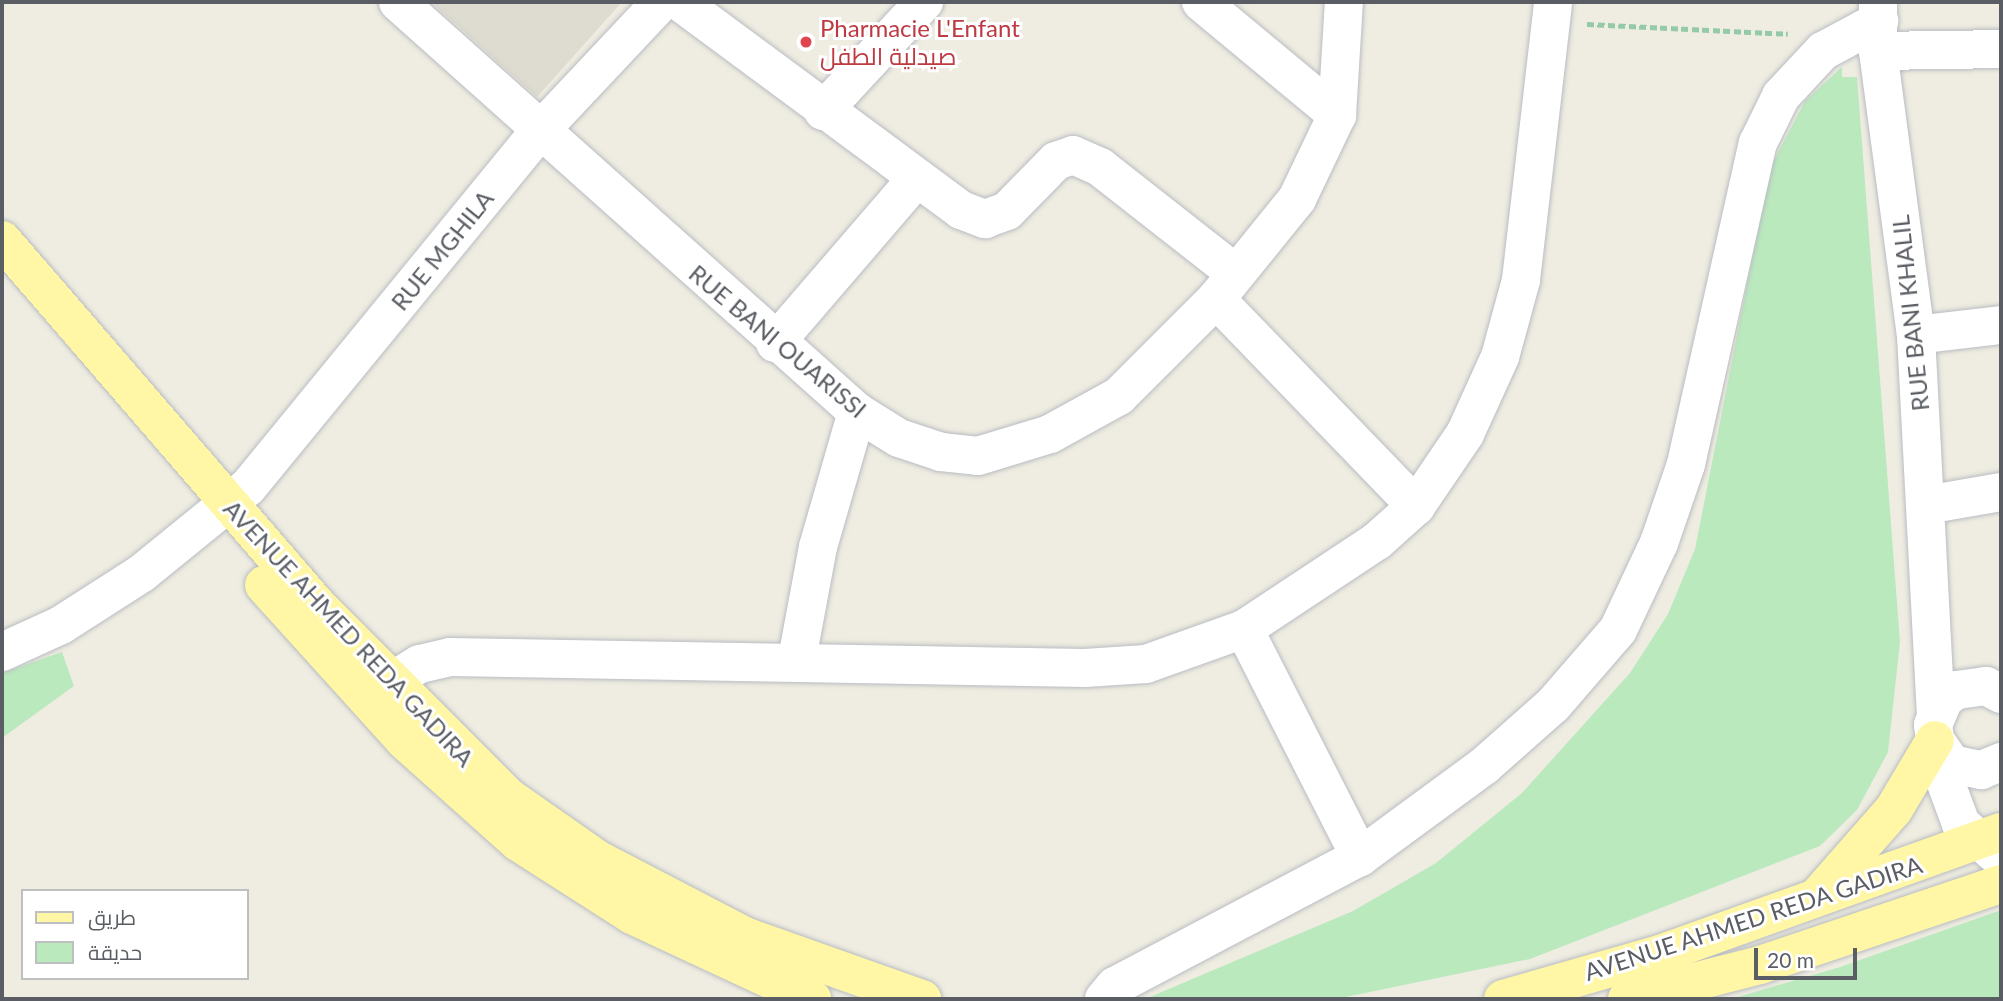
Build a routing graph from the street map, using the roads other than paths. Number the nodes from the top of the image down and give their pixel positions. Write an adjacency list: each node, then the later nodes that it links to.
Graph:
1 (398, 2): 12 (street, RUE BANI OUARISSI)
2 (661, 2): 12 (street, RUE MGHILA)
3 (680, 2): 10 (street)
4 (924, 2): 10 (street)
5 (1201, 2): 11 (street)
6 (1344, 2): 11 (street, RUE BANI OUARISSI)
7 (1552, 12): 23 (street)
8 (1878, 25): 9 (street); 18 (street, RUE BANI KHALIL); 34 (street)
9 (2001, 49)
10 (823, 111): 13 (street)
11 (1337, 115): 16 (street, RUE BANI OUARISSI)
12 (539, 132): 19 (street, RUE BANI OUARISSI); 24 (street, RUE MGHILA)
13 (917, 178): 16 (street); 19 (street)
14 (2, 240): 24 (main road, AVENUE AHMED REDA GADIRA)
15 (2, 277): 24 (main road, AVENUE AHMED REDA GADIRA)
16 (1226, 286): 20 (street, RUE BANI OUARISSI); 23 (street)
17 (2001, 325): 18 (street)
18 (1916, 335): 22 (street, RUE BANI KHALIL)
19 (775, 343): 20 (street, RUE BANI OUARISSI)
20 (857, 412): 28 (street)
21 (2001, 492): 22 (street)
22 (1926, 505): 25 (street, RUE BANI KHALIL)
23 (1416, 506): 26 (street)
24 (219, 512): 27 (street, RUE MGHILA); 29 (main road, AVENUE AHMED REDA GADIRA); 37 (main road, AVENUE AHMED REDA GADIRA)
25 (1930, 625): 30 (street); 31 (street, RUE BANI KHALIL)
26 (1244, 629): 28 (street); 34 (street)
27 (2, 652)
28 (797, 659): 29 (street)
29 (389, 683): 38 (main road, AVENUE AHMED REDA GADIRA)
30 (1993, 690): 31 (street)
31 (1938, 735): 32 (street); 33 (street, RUE BANI KHALIL); 36 (main road)
32 (2001, 762)
33 (1995, 850): 35 (street); 36 (main road, AVENUE AHMED REDA GADIRA)
34 (1360, 857): 39 (street)
35 (1986, 889): 41 (main road, AVENUE AHMED REDA GADIRA)
36 (1812, 902): 40 (main road, AVENUE AHMED REDA GADIRA)
37 (811, 999)
38 (922, 999)
39 (1104, 999)
40 (1503, 999)
41 (1627, 999)

